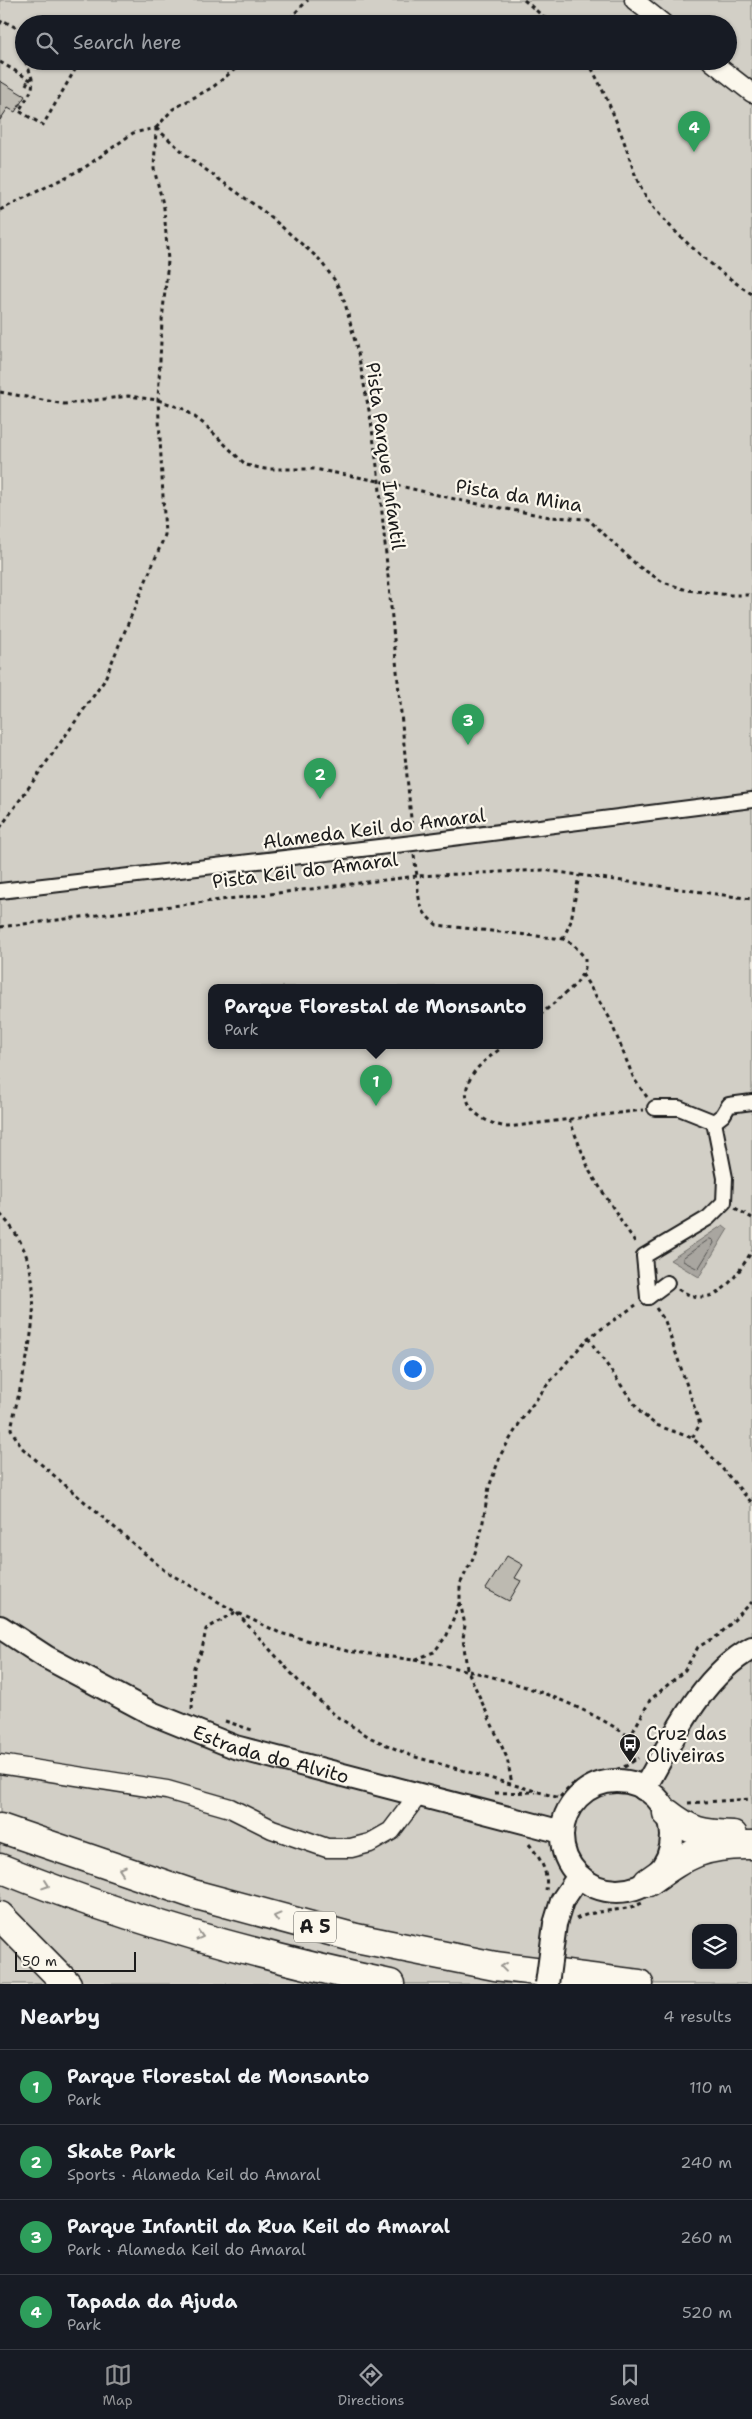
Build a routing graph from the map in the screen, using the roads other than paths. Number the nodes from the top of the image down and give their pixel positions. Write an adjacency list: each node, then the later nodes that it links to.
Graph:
1 (634, 0): 2 (street)
2 (653, 15)
3 (722, 70): 4 (street)
4 (752, 94)
5 (752, 800): 6 (street, Alameda Keil do Amaral)
6 (0, 890)
7 (752, 1102): 9 (street)
8 (655, 1108): 9 (street)
9 (714, 1122): 10 (street)
10 (667, 1283)
11 (0, 1627): 15 (street, Estrada do Alvito)
12 (752, 1648): 14 (street)
13 (0, 1764): 15 (street)
14 (644, 1789): 16 (street); 18 (street)
15 (419, 1794): 18 (street, Estrada do Alvito)
16 (676, 1808): 19 (highway); 23 (street)
17 (0, 1828): 30 (highway, A 5, one-way to 17)
18 (562, 1832): 22 (street)
19 (752, 1835)
20 (752, 1845): 23 (highway)
21 (0, 1868): 25 (highway, A 5, one-way to 25)
22 (579, 1876): 23 (street); 29 (street, bridge)
23 (646, 1892)
24 (0, 1916): 26 (highway)
25 (347, 1975): 27 (highway); 28 (highway, A 5)
26 (67, 1984)
27 (308, 1984)
28 (390, 1984)
29 (547, 1984)
30 (639, 1984)

